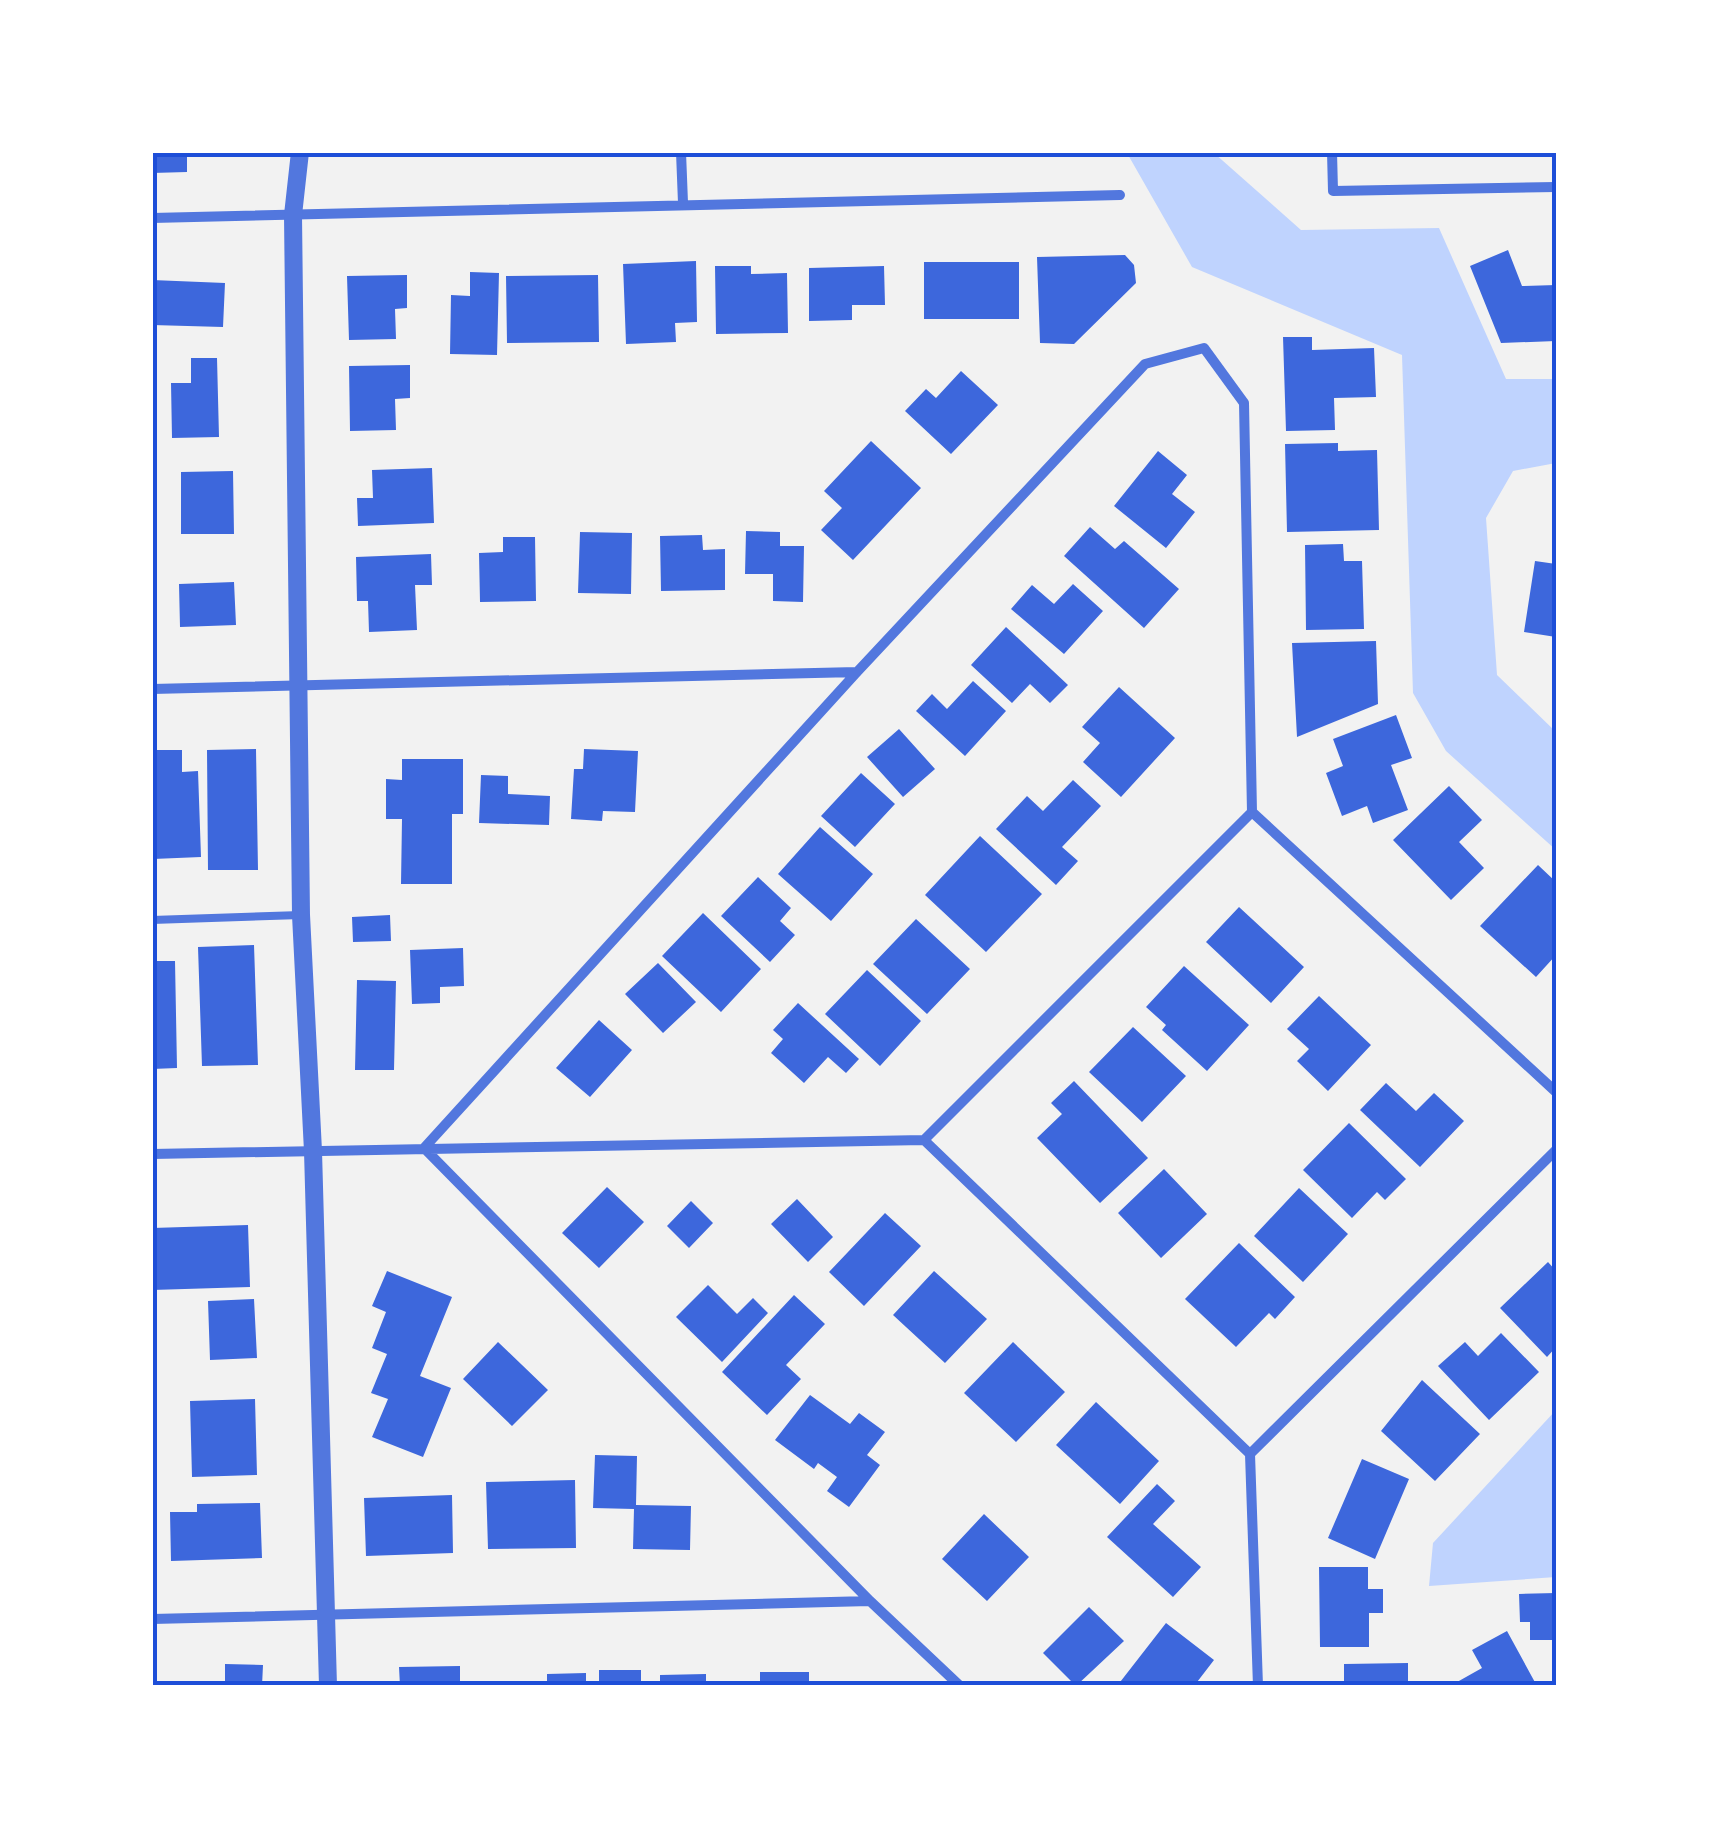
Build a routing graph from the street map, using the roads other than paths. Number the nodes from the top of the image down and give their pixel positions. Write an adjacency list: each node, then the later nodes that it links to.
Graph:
1 (300, 152): 7 (street)
2 (682, 152): 6 (street)
3 (1332, 152): 4 (street)
4 (1556, 187)
5 (1120, 195): 6 (street)
6 (683, 204): 7 (street)
7 (293, 215): 8 (street); 10 (street)
8 (152, 218)
9 (857, 672): 10 (street); 12 (street); 17 (street)
10 (298, 685): 11 (street); 13 (street)
11 (152, 688)
12 (1252, 812): 15 (street); 16 (street)
13 (301, 916): 14 (lane); 19 (street)
14 (152, 920)
15 (1556, 1092)
16 (924, 1140): 17 (street); 21 (street)
17 (424, 1148): 19 (street); 22 (street)
18 (1556, 1150): 21 (street)
19 (313, 1151): 20 (street); 23 (street)
20 (152, 1154)
21 (1250, 1454): 27 (street)
22 (870, 1601): 23 (street); 26 (street)
23 (324, 1615): 24 (street); 25 (street)
24 (152, 1619)
25 (328, 1686)
26 (960, 1686)
27 (1258, 1686)

